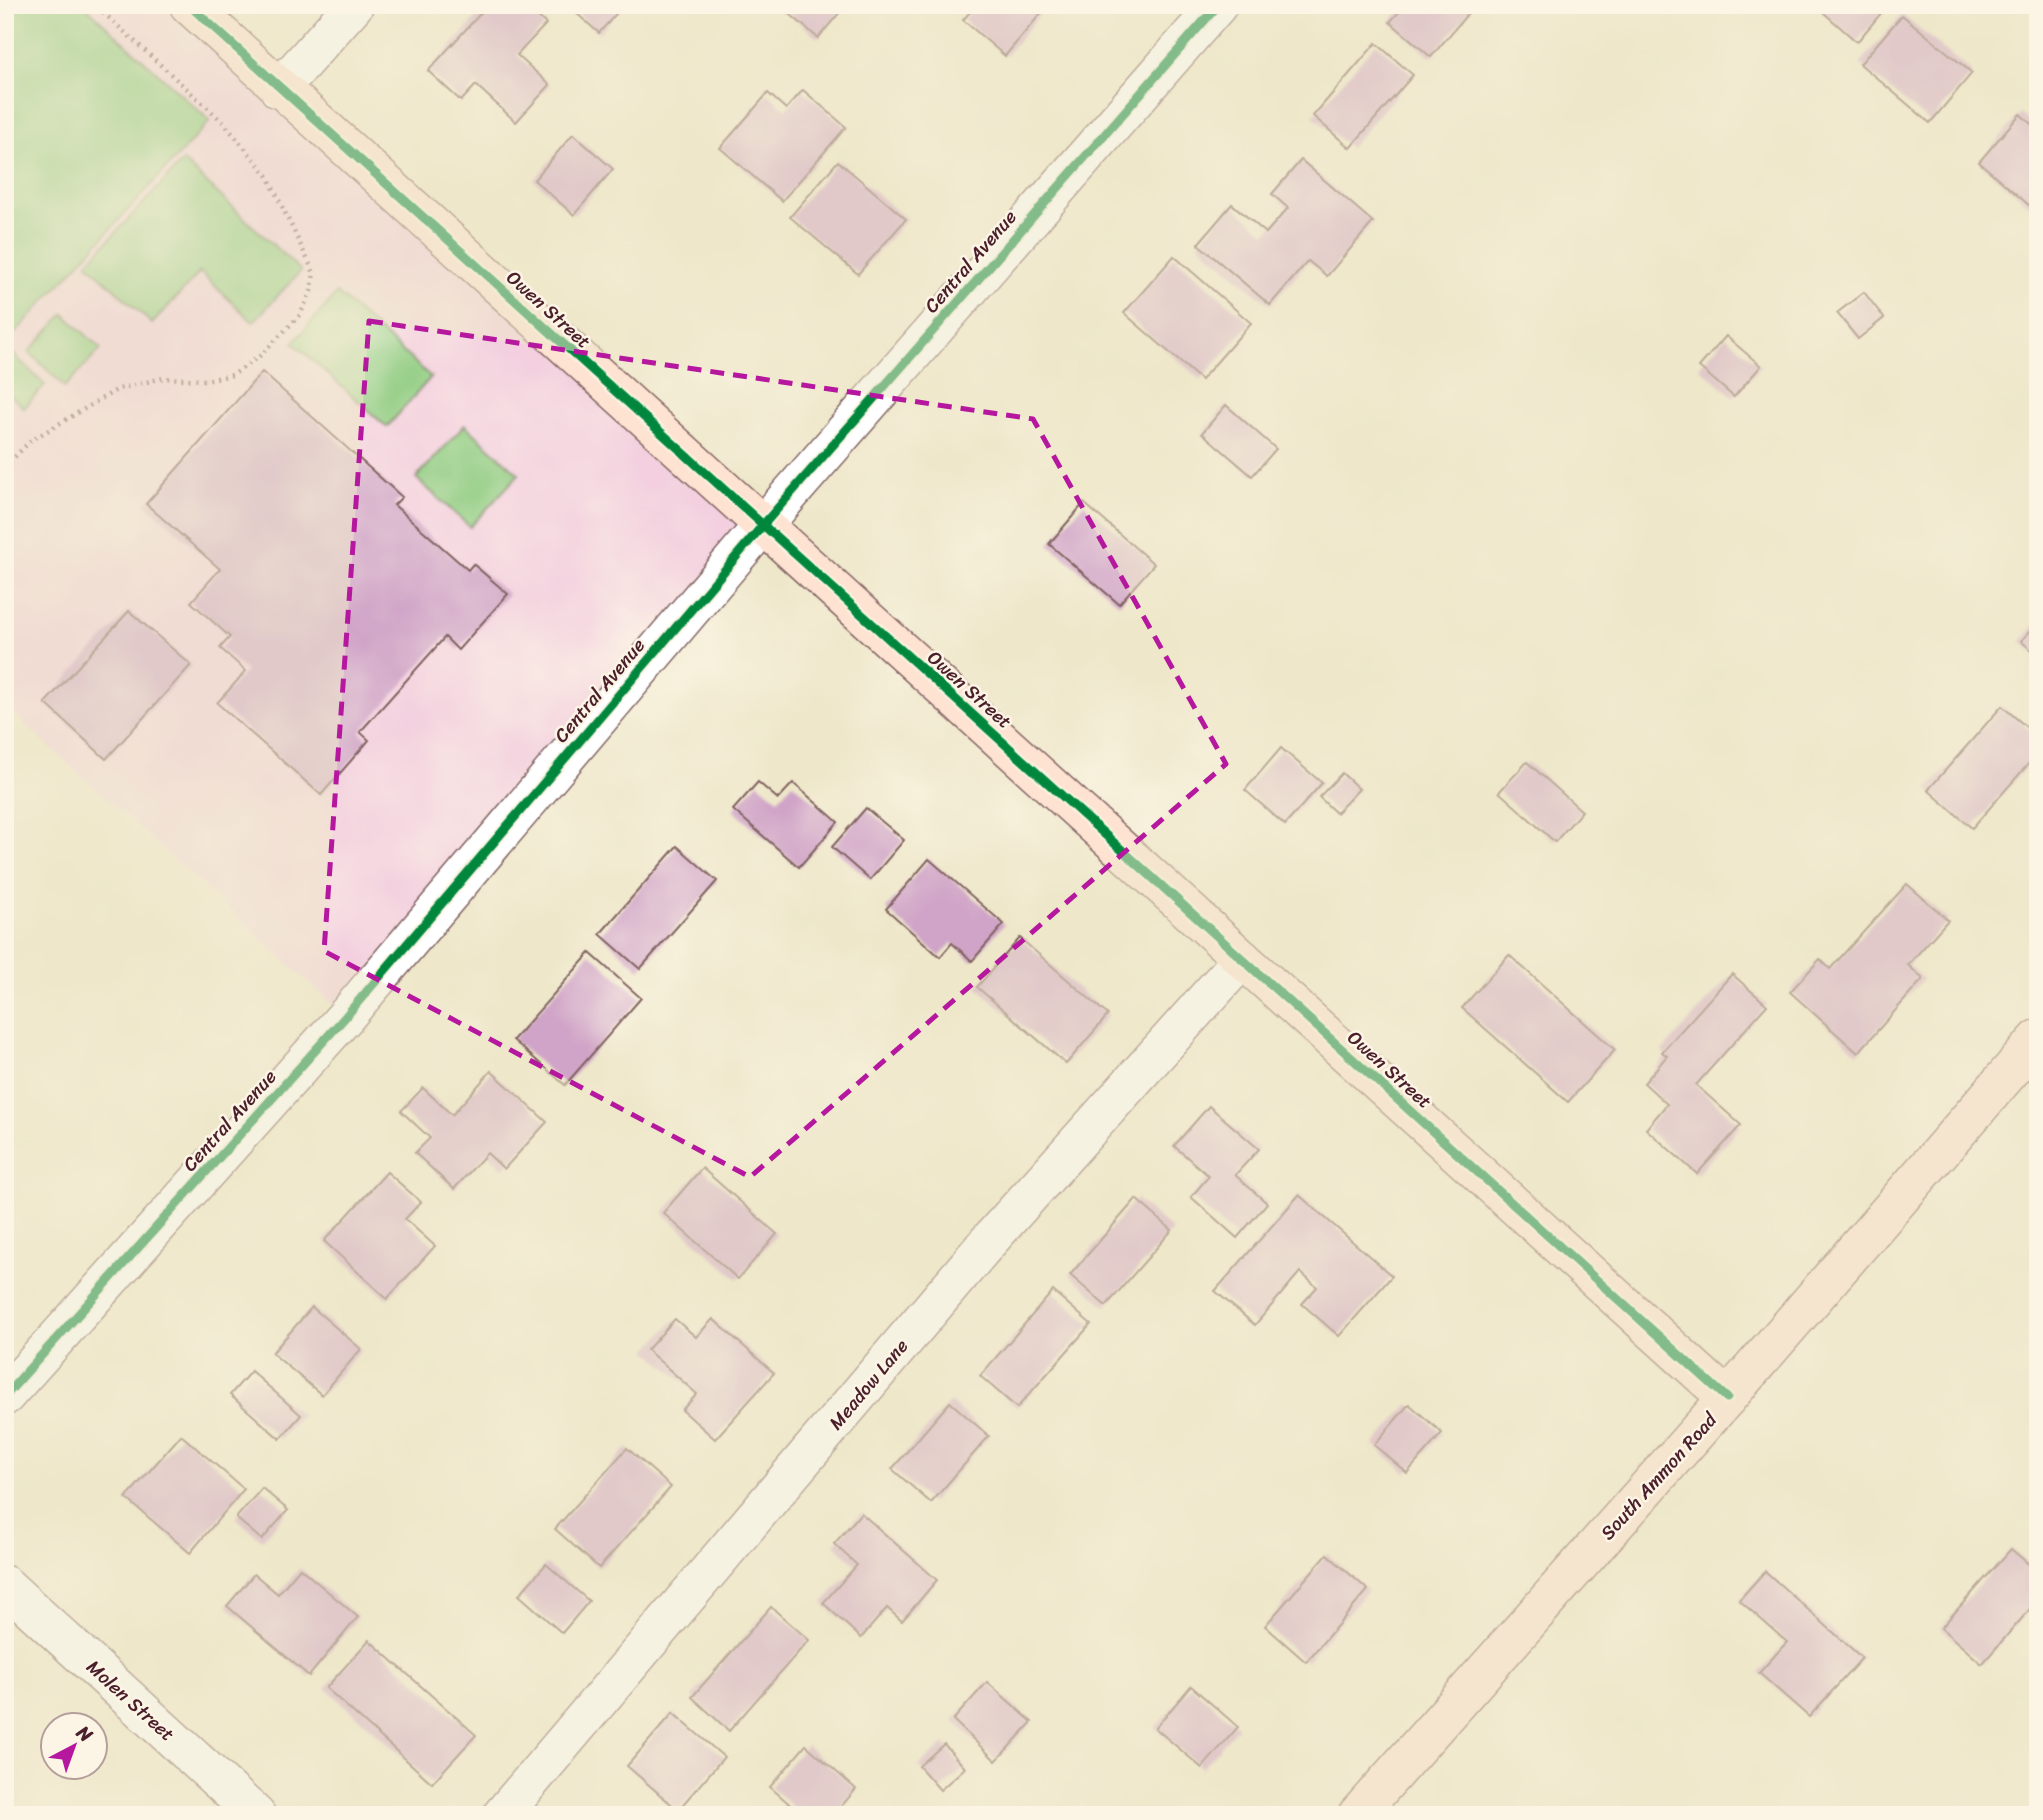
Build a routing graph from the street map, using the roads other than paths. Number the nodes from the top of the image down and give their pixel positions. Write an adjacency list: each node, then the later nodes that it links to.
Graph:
1 (189, 5): 4 (street, Owen Street)
2 (354, 5): 4 (street)
3 (1218, 5): 5 (street, Central Avenue)
4 (279, 89): 5 (street, Owen Street)
5 (762, 525): 6 (street, Owen Street); 8 (street, Central Avenue)
6 (1242, 959): 9 (street, Owen Street); 12 (street, Meadow Lane)
7 (2038, 1039): 9 (street, South Ammon Road)
8 (5, 1396)
9 (1727, 1398): 13 (street, South Ammon Road)
10 (5, 1585): 11 (street, Molen Street)
11 (257, 1815)
12 (502, 1815)
13 (1357, 1815)

